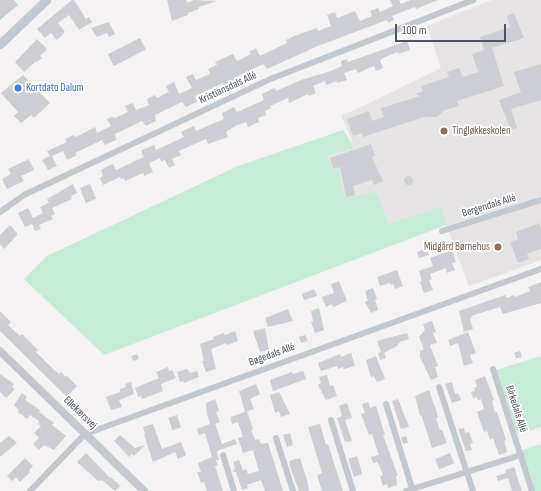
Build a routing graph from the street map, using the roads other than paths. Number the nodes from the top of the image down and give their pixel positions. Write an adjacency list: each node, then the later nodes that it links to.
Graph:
1 (46, 0): 3 (main road)
2 (473, 0): 5 (street, Kristiansdals Allé)
3 (0, 44)
4 (541, 200): 6 (street, Bergendals Allé)
5 (0, 212)
6 (442, 231)
7 (541, 269): 13 (street, Bøgedals Allé)
8 (0, 351): 13 (street, Ellekærsvej)
9 (493, 369): 15 (street, Birkedals Allé)
10 (439, 386): 17 (street)
11 (386, 404): 18 (street)
12 (331, 420): 23 (street)
13 (85, 434): 19 (street, Bøgedals Allé); 20 (street, Ellekærsvej)
14 (276, 438): 22 (street)
15 (521, 454): 17 (street); 25 (street, Birkedals Allé)
16 (223, 456): 21 (street)
17 (467, 472): 18 (street); 24 (street)
18 (410, 490)
19 (30, 491)
20 (144, 491)
21 (234, 491)
22 (293, 491)
23 (354, 491)
24 (473, 491)
25 (532, 491)

